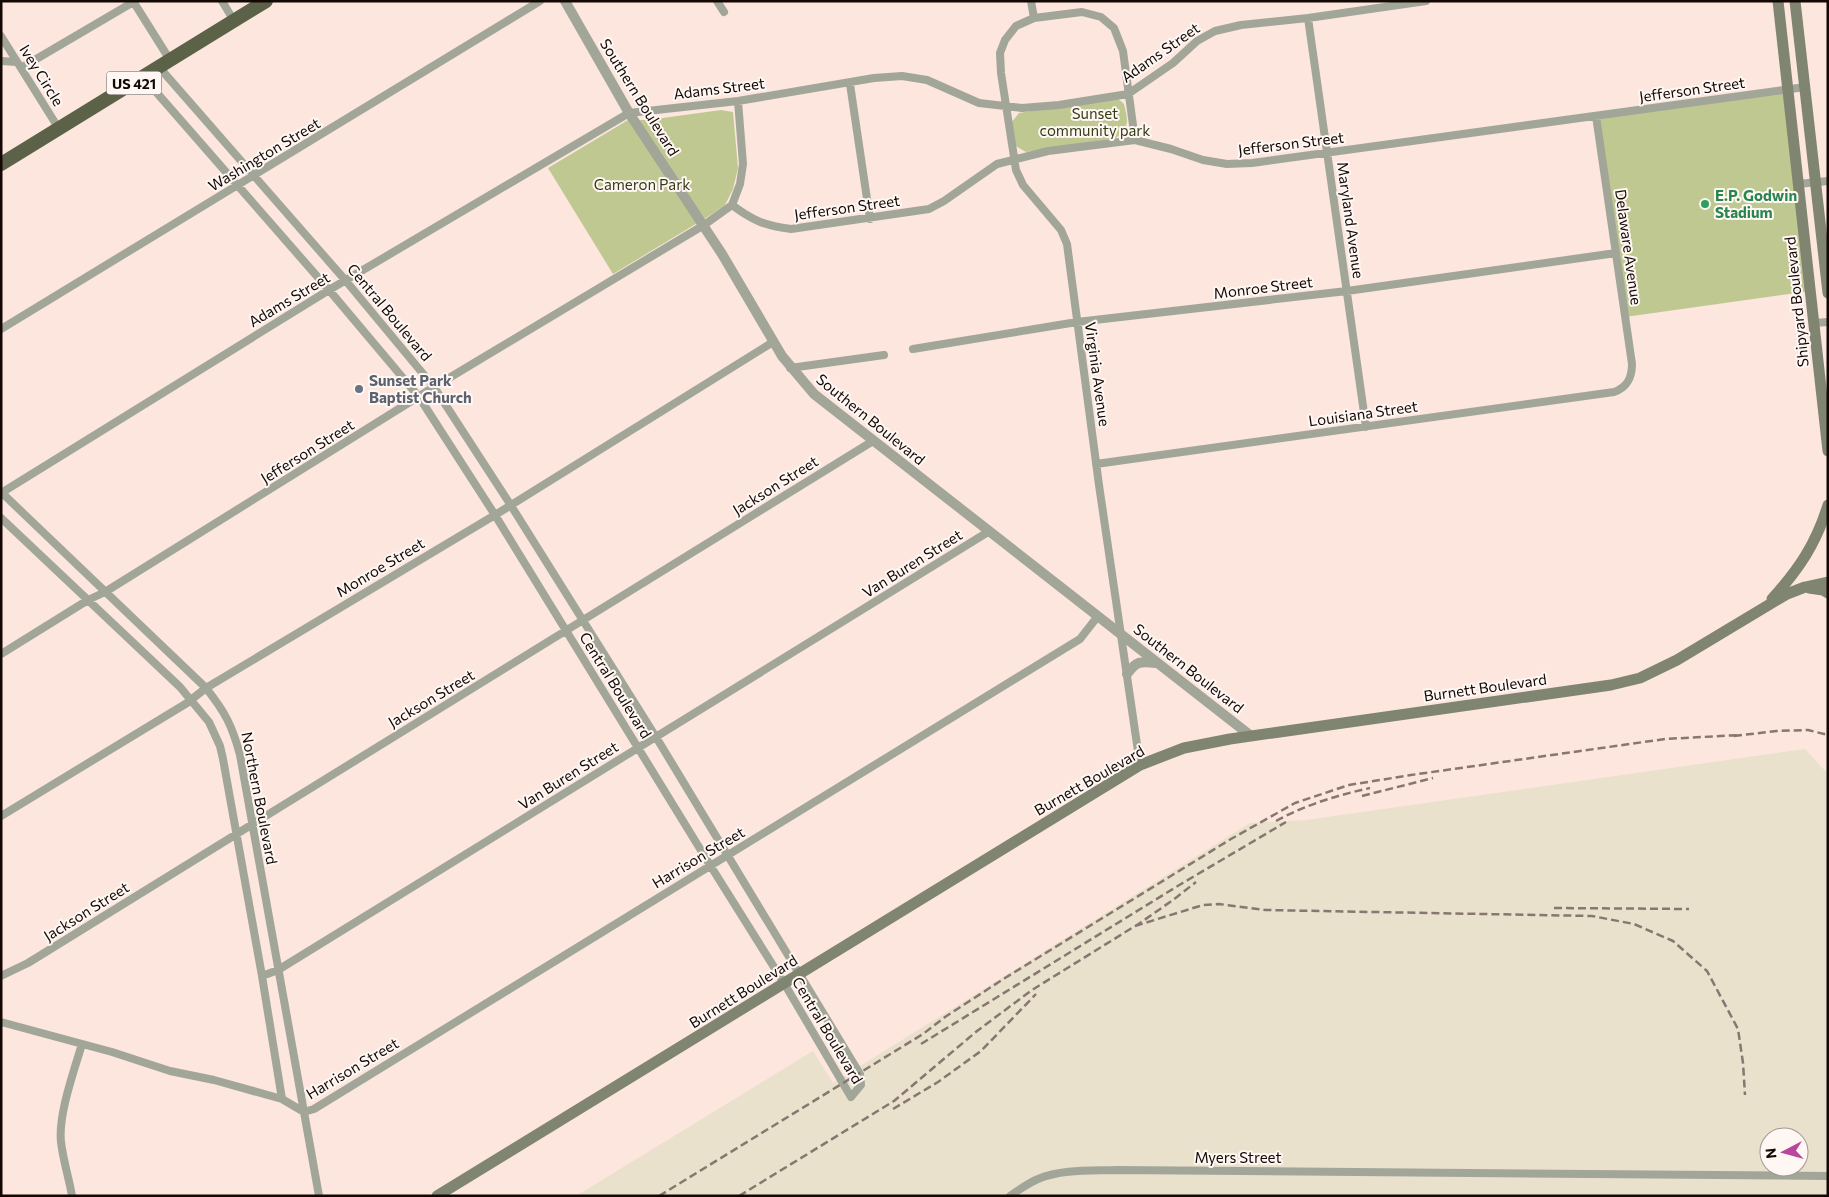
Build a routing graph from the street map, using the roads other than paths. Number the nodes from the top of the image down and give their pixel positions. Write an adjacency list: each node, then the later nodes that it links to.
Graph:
1 (222, 1): 14 (street)
2 (266, 1): 14 (highway, US 421)
3 (540, 1): 33 (street, Washington Street)
4 (565, 1): 26 (street, Southern Boulevard)
5 (717, 1): 11 (street)
6 (1031, 1): 12 (street)
7 (1426, 1): 13 (street, Adams Street)
8 (1778, 1): 22 (main road, Shipyard Boulevard)
9 (1795, 1): 21 (main road)
10 (134, 2): 17 (street, Central Boulevard); 18 (street)
11 (724, 12)
12 (1034, 18): 23 (street, Virginia Avenue); 25 (street, Virginia Avenue)
13 (1308, 18): 23 (street, Adams Street); 30 (street, Maryland Avenue)
14 (234, 21): 17 (highway, US 421)
15 (1, 36): 18 (street, Ivey Circle)
16 (1, 61): 18 (street)
17 (165, 64): 19 (highway, US 421); 33 (street, Central Boulevard)
18 (19, 65): 28 (street, Ivey Circle)
19 (143, 77): 28 (highway, US 421); 37 (street, Central Boulevard)
20 (850, 84): 24 (street, Adams Street); 25 (street, Adams Street); 39 (street)
21 (1805, 87): 22 (street, Jefferson Street); 35 (main road)
22 (1788, 90): 27 (street, Jefferson Street); 36 (main road, Shipyard Boulevard)
23 (1128, 94): 25 (street, Adams Street); 29 (street, Virginia Avenue)
24 (738, 101): 26 (street, Adams Street); 38 (street)
25 (1006, 107): 31 (street, Virginia Avenue)
26 (629, 113): 40 (street, Southern Boulevard); 42 (street, Adams Street)
27 (1596, 116): 30 (street, Jefferson Street); 41 (street, Delaware Avenue)
28 (59, 128): 32 (highway, US 421)
29 (1135, 140): 30 (street, Jefferson Street); 31 (street, Jefferson Street)
30 (1327, 153): 44 (street, Maryland Avenue)
31 (1015, 159): 39 (street, Jefferson Street); 46 (street, Virginia Avenue)
32 (1, 164)
33 (254, 176): 37 (street, Washington Street); 42 (street, Central Boulevard)
34 (1828, 181): 35 (street)
35 (1816, 182): 36 (street); 45 (main road)
36 (1798, 184): 48 (main road, Shipyard Boulevard)
37 (238, 185): 43 (street, Central Boulevard); 49 (street, Washington Street)
38 (732, 204): 39 (street, Jefferson Street); 40 (street, Jefferson Street)
39 (870, 219)
40 (704, 225): 50 (street, Southern Boulevard); 55 (street, Jefferson Street)
41 (1616, 253): 44 (street, Monroe Street); 54 (street, Delaware Avenue)
42 (346, 281): 43 (street, Adams Street); 55 (street, Central Boulevard)
43 (329, 290): 56 (street, Central Boulevard); 61 (street, Adams Street)
44 (1347, 291): 46 (street, Monroe Street); 57 (street, Maryland Avenue)
45 (1828, 293)
46 (1077, 322): 51 (street, Monroe Street); 60 (street, Virginia Avenue)
47 (1828, 322): 48 (street)
48 (1814, 323): 59 (main road, Shipyard Boulevard)
49 (1, 329)
50 (773, 342): 53 (street, Southern Boulevard); 62 (street, Monroe Street)
51 (913, 349)
52 (884, 355): 53 (street)
53 (790, 368): 58 (street, Southern Boulevard)
54 (1629, 382): 57 (street, Louisiana Street)
55 (434, 387): 56 (street, Jefferson Street); 62 (street, Central Boulevard)
56 (419, 397): 64 (street, Central Boulevard); 69 (street, Jefferson Street)
57 (1366, 427): 60 (street, Louisiana Street)
58 (872, 440): 66 (street, Southern Boulevard); 74 (street, Jackson Street)
59 (1828, 451)
60 (1096, 464): 76 (street, Virginia Avenue)
61 (2, 492): 69 (street, Northern Boulevard)
62 (510, 504): 64 (street, Monroe Street); 74 (street, Central Boulevard)
63 (1828, 505): 72 (main road)
64 (495, 515): 75 (street, Central Boulevard); 80 (street, Monroe Street)
65 (1, 518): 71 (street, Northern Boulevard)
66 (988, 532): 73 (street, Southern Boulevard); 83 (street, Van Buren Street)
67 (1828, 582): 68 (main road, Burnett Boulevard)
68 (1805, 587): 70 (main road); 72 (main road, Burnett Boulevard)
69 (105, 592): 71 (street, Jefferson Street); 80 (street, Northern Boulevard)
70 (1828, 593)
71 (88, 600): 77 (street, Jefferson Street); 81 (street, Northern Boulevard)
72 (1764, 607): 82 (main road, Burnett Boulevard)
73 (1098, 616): 76 (street, Southern Boulevard); 89 (street, Harrison Street)
74 (583, 622): 75 (street, Jackson Street); 83 (street, Central Boulevard)
75 (567, 631): 84 (street, Central Boulevard); 87 (street, Jackson Street)
76 (1122, 635): 78 (street, Southern Boulevard); 79 (street, Virginia Avenue)
77 (1, 654)
78 (1157, 663): 79 (street); 82 (street, Southern Boulevard)
79 (1127, 674): 85 (street, Virginia Avenue)
80 (206, 688): 81 (street, Monroe Street); 87 (street, Northern Boulevard)
81 (191, 699): 86 (street, Monroe Street); 88 (street, Northern Boulevard)
82 (1251, 736): 85 (main road, Burnett Boulevard)
83 (656, 738): 84 (street, Van Buren Street); 89 (street, Central Boulevard)
84 (638, 748): 90 (street, Central Boulevard); 91 (street, Van Buren Street)
85 (1140, 765): 92 (main road, Burnett Boulevard)
86 (1, 816)
87 (252, 823): 88 (street, Jackson Street); 91 (street, Northern Boulevard)
88 (237, 832): 93 (street, Jackson Street); 94 (street, Northern Boulevard)
89 (728, 856): 90 (street, Harrison Street); 92 (street, Central Boulevard)
90 (710, 865): 95 (street, Central Boulevard); 99 (street, Harrison Street)
91 (278, 970): 94 (street, Van Buren Street); 99 (street, Northern Boulevard)
92 (799, 973): 95 (main road, Burnett Boulevard); 95 (street, Central Boulevard)
93 (1, 976)
94 (262, 976): 98 (street, Northern Boulevard)
95 (784, 983): 103 (main road, Burnett Boulevard)
96 (1, 1022): 97 (street)
97 (82, 1044): 98 (street); 101 (street)
98 (282, 1099): 99 (street)
99 (304, 1112): 102 (street, Northern Boulevard)
100 (1828, 1176): 104 (street, Myers Street)
101 (72, 1196)
102 (319, 1196)
103 (438, 1196)
104 (1010, 1196)

